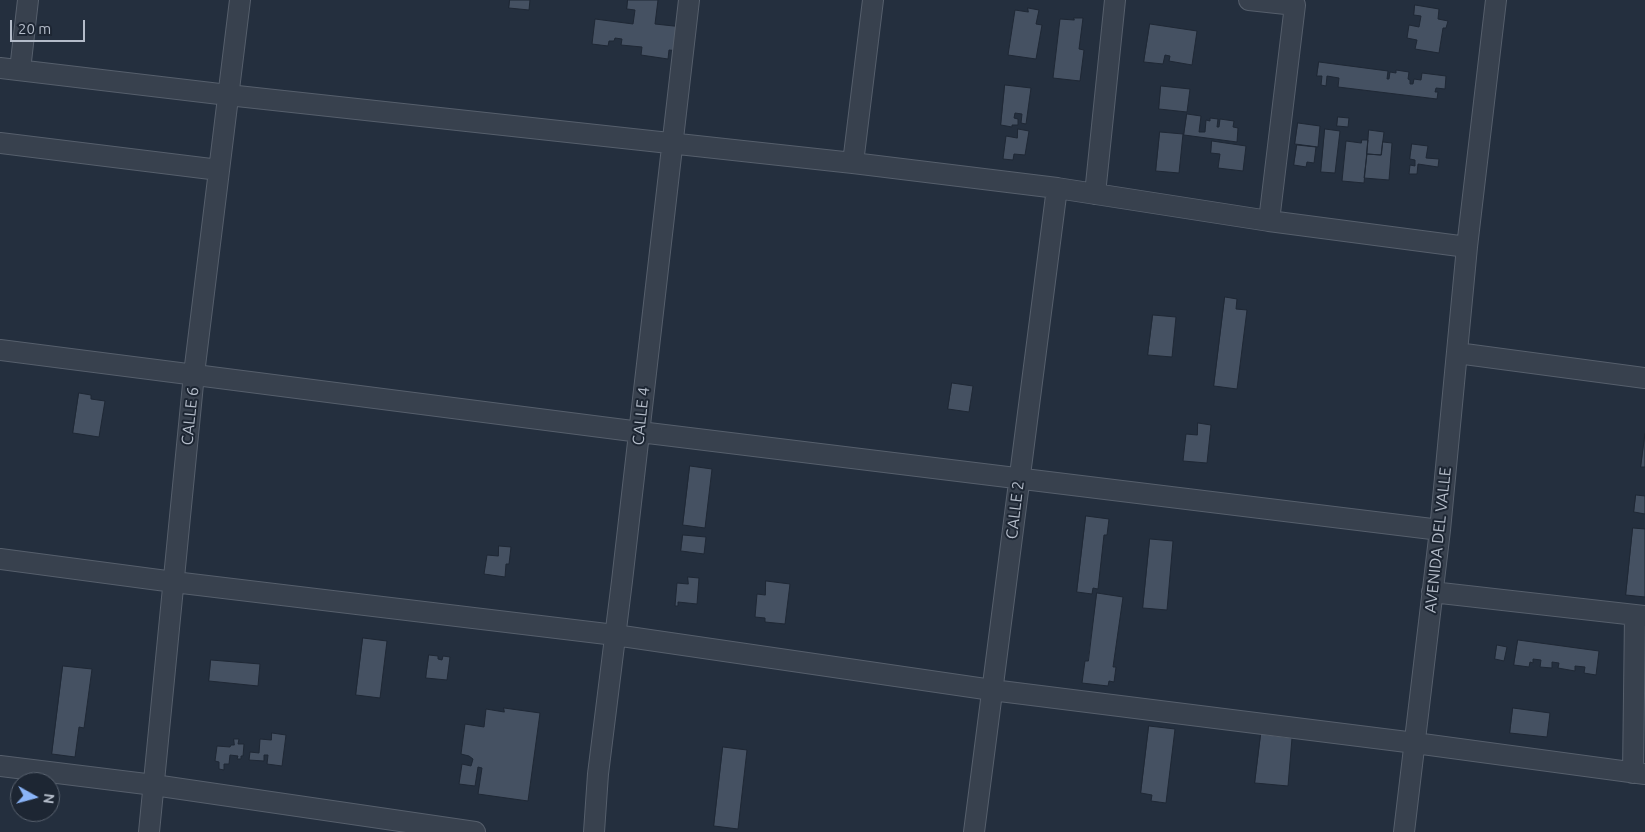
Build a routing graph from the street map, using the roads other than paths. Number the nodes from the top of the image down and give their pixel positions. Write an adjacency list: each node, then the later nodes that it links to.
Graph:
1 (28, 0): 10 (street)
2 (240, 0): 11 (street, CALLE 6)
3 (689, 0): 12 (street, CALLE 4)
4 (873, 0): 14 (street)
5 (1115, 0): 17 (street)
6 (1249, 0): 8 (street)
7 (1496, 0): 19 (street, AVENIDA DEL VALLE)
8 (1295, 3): 18 (street)
9 (0, 68): 10 (street)
10 (20, 70): 11 (street)
11 (228, 95): 12 (street); 15 (street, CALLE 6)
12 (672, 142): 14 (street); 24 (street, CALLE 4)
13 (0, 143): 15 (street)
14 (854, 162): 16 (street)
15 (219, 170): 22 (street, CALLE 6)
16 (1057, 188): 17 (street); 25 (street, CALLE 2)
17 (1095, 194): 18 (street)
18 (1269, 221): 19 (street)
19 (1467, 247): 21 (street, AVENIDA DEL VALLE)
20 (0, 350): 22 (street)
21 (1457, 353): 23 (street); 26 (street, AVENIDA DEL VALLE)
22 (194, 374): 24 (street); 28 (street, CALLE 6)
23 (1645, 378)
24 (640, 432): 25 (street); 31 (street, CALLE 4)
25 (1019, 479): 26 (street); 32 (street, CALLE 2)
26 (1440, 530): 29 (street, AVENIDA DEL VALLE)
27 (0, 559): 28 (street)
28 (174, 582): 31 (street); 38 (street, CALLE 6)
29 (1432, 592): 30 (street); 33 (street, AVENIDA DEL VALLE)
30 (1640, 616): 37 (street)
31 (615, 635): 32 (street); 42 (street, CALLE 4)
32 (992, 690): 33 (street); 43 (street, CALLE 2)
33 (1415, 743): 37 (street); 44 (street, AVENIDA DEL VALLE)
34 (0, 766): 35 (street)
35 (44, 772)
36 (60, 774): 38 (street)
37 (1639, 774)
38 (154, 785): 39 (street); 40 (street, CALLE 6)
39 (371, 825): 41 (street)
40 (149, 832)
41 (475, 832)
42 (594, 832)
43 (974, 832)
44 (1404, 832)

